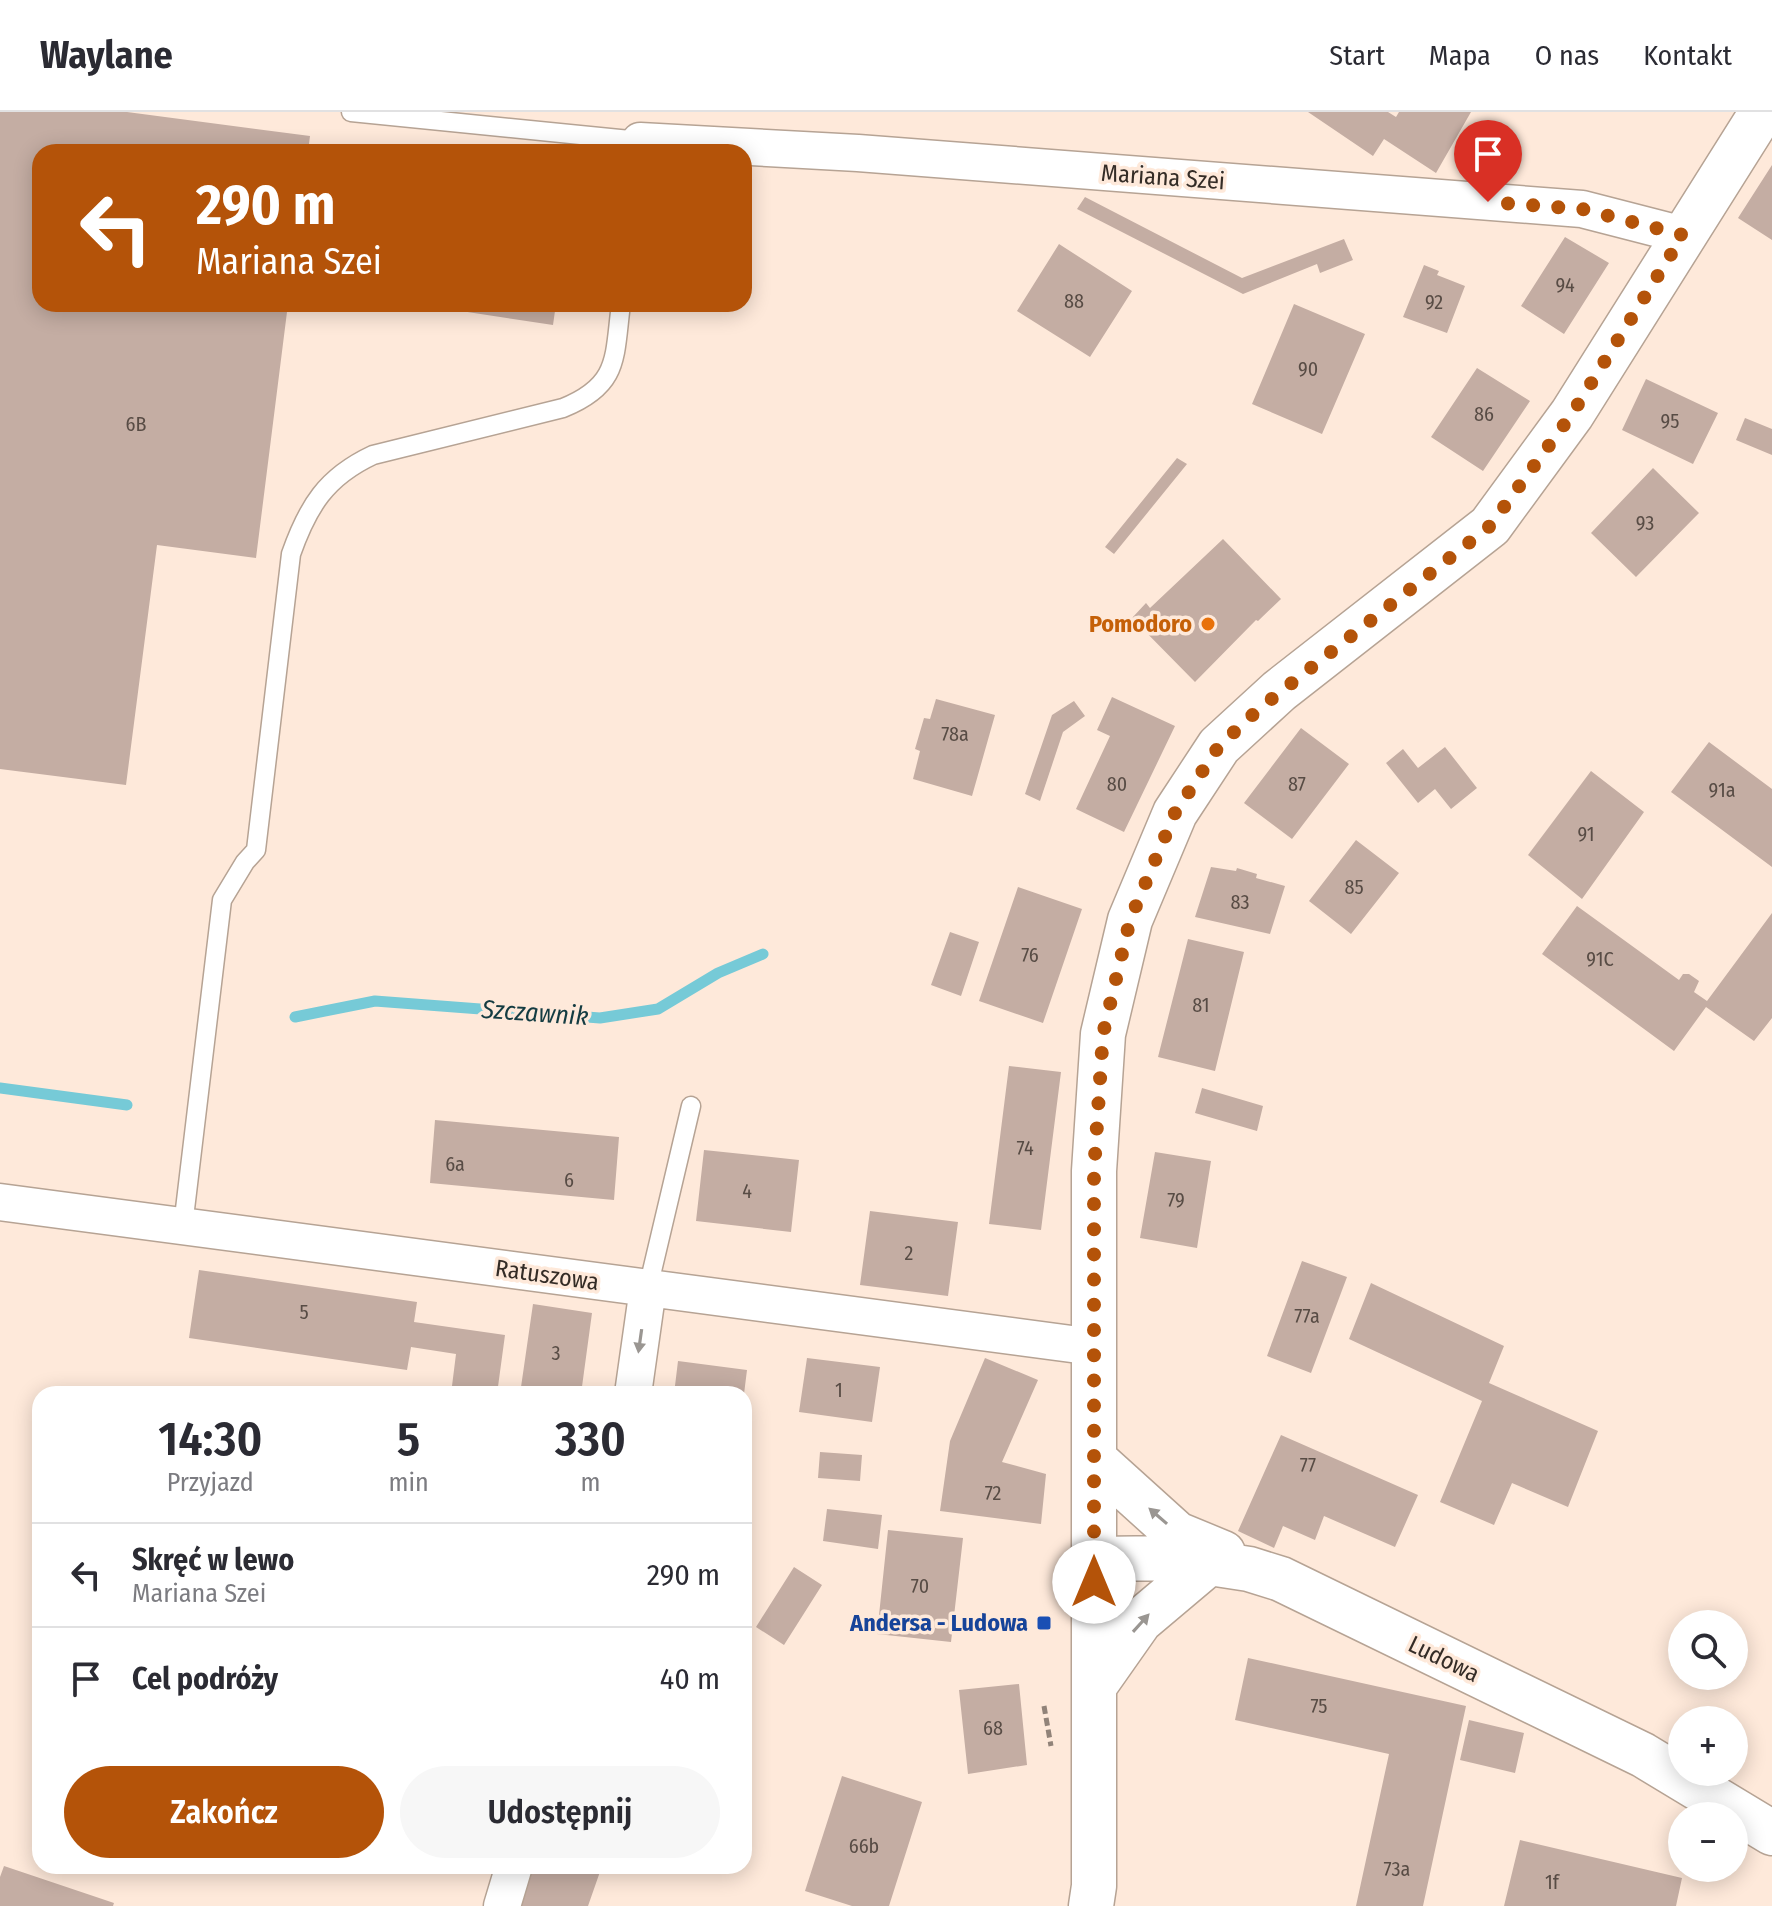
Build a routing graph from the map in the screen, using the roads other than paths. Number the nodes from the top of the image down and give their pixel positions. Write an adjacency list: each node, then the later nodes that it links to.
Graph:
1 (351, 112): 3 (lane)
2 (1762, 112): 5 (street)
3 (623, 144)
4 (752, 150): 5 (street, Mariana Szei)
5 (1683, 235): 11 (street)
6 (620, 312): 9 (lane)
7 (691, 1106): 10 (lane)
8 (0, 1202): 9 (street, Ratuszowa)
9 (183, 1226): 10 (street, Ratuszowa)
10 (648, 1288): 11 (street, Ratuszowa); 12 (street, one-way to 12)
11 (1094, 1347): 13 (street)
12 (634, 1386)
13 (1094, 1459): 14 (street); 15 (street, one-way to 13)
14 (1094, 1559): 15 (street, Ludowa); 16 (street)
15 (1229, 1566): 16 (street, one-way to 15); 17 (street, Ludowa)
16 (1095, 1685): 20 (street)
17 (1772, 1833)
18 (512, 1874): 19 (street)
19 (502, 1906)
20 (1091, 1906)

